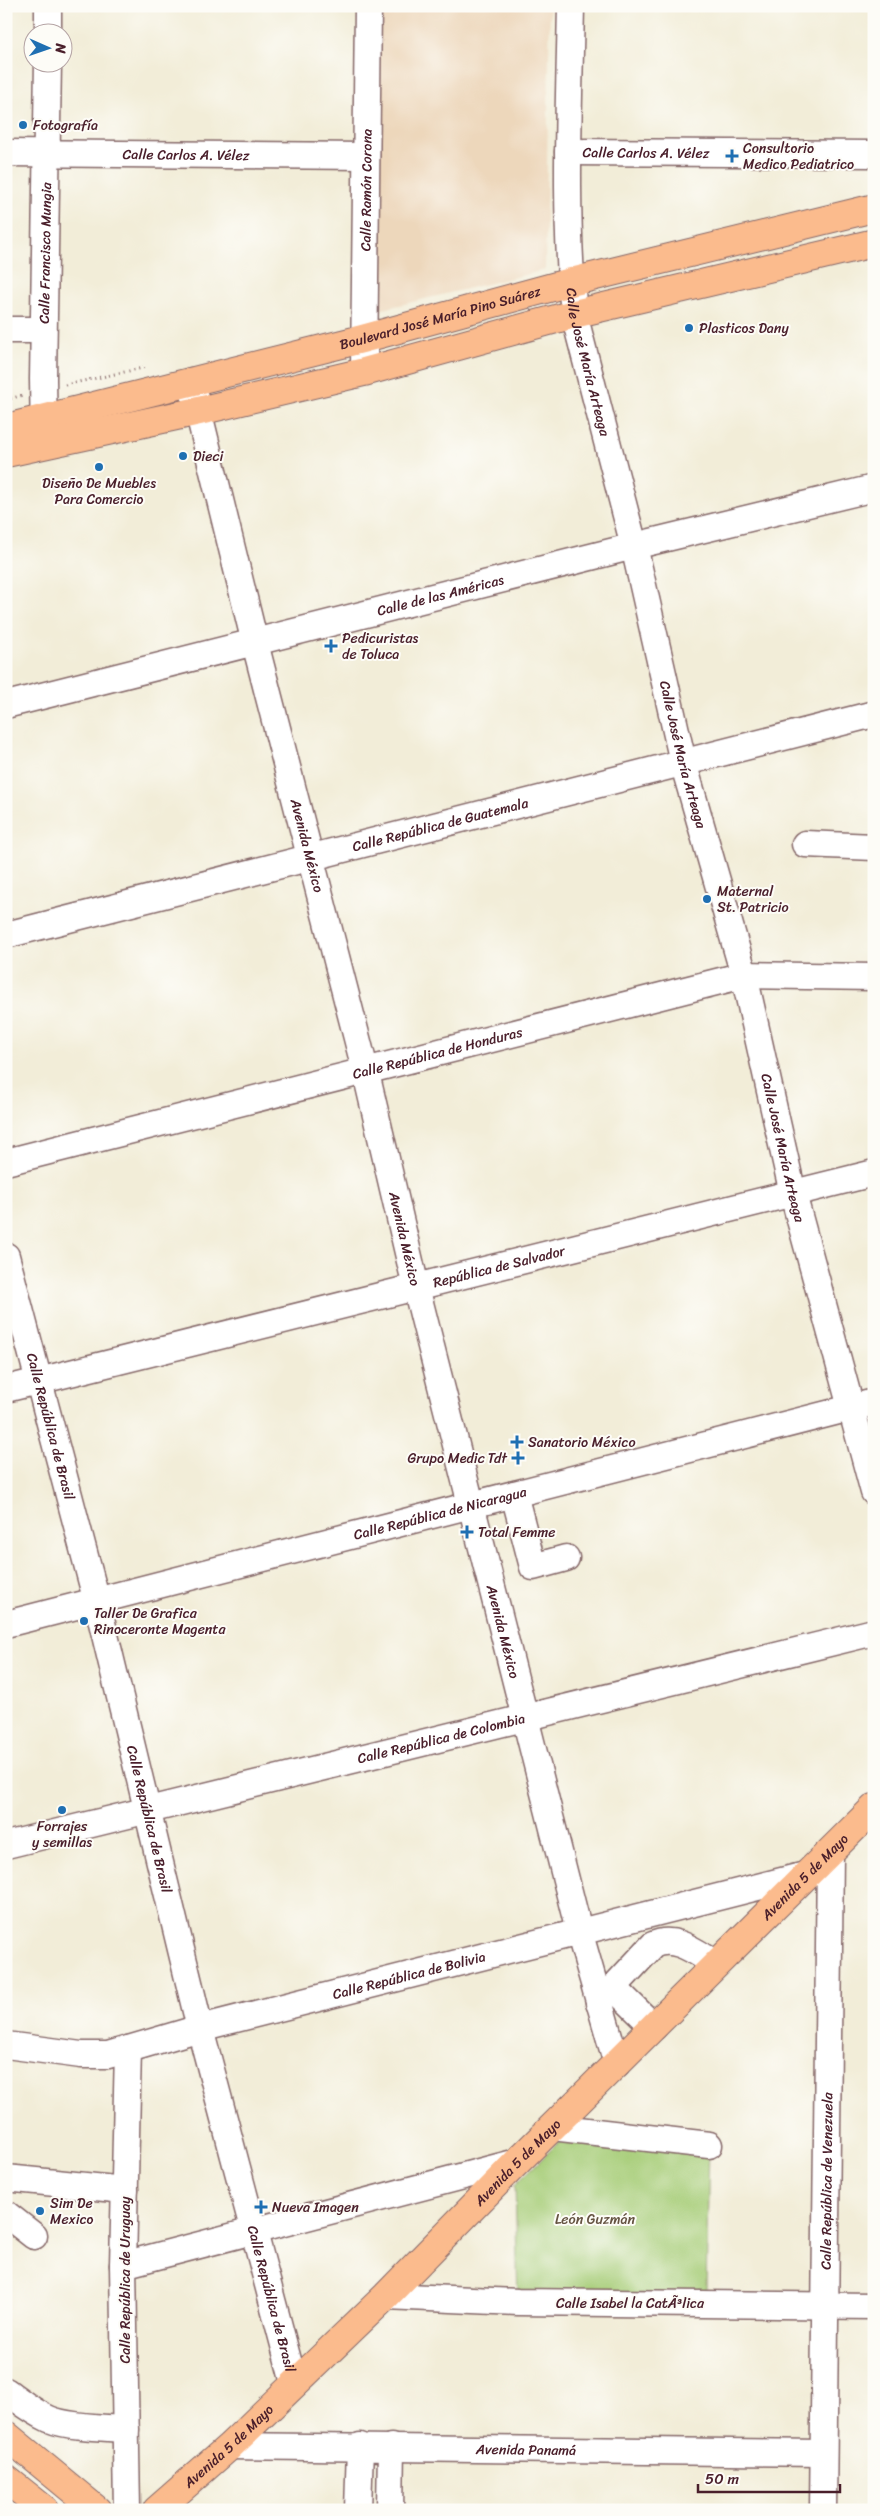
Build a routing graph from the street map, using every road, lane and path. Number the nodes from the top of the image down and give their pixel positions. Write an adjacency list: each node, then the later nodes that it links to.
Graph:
1 (48, 6): 4 (street)
2 (368, 6): 10 (street, Calle Ramón Corona)
3 (571, 6): 6 (street, Calle José María Arteaga)
4 (48, 22)
5 (48, 72): 8 (street, Calle Francisco Mungia)
6 (568, 152): 9 (street, Calle Carlos A. Vélez); 15 (street, Calle José María Arteaga)
7 (6, 153): 8 (street, Calle Carlos A. Vélez)
8 (47, 153): 10 (street, Calle Carlos A. Vélez); 18 (street, Calle Francisco Mungia)
9 (874, 154)
10 (366, 156): 19 (street, Calle Ramón Corona)
11 (874, 208): 12 (main road, Boulevard José María Pino Suárez)
12 (831, 218): 14 (main road); 15 (main road, Boulevard José María Pino Suárez)
13 (874, 243): 14 (main road, Boulevard José María Pino Suárez)
14 (838, 253): 16 (main road, Boulevard José María Pino Suárez)
15 (571, 282): 16 (street, Calle José María Arteaga); 19 (main road, Boulevard José María Pino Suárez)
16 (574, 314): 20 (main road, Boulevard José María Pino Suárez); 27 (street, Calle José María Arteaga)
17 (6, 330): 18 (street)
18 (43, 330): 24 (street, Calle Francisco Mungia)
19 (362, 340): 20 (street, Calle Ramón Corona); 21 (main road, Boulevard José María Pino Suárez)
20 (364, 372): 22 (main road, Boulevard José María Pino Suárez)
21 (191, 380): 22 (street, Avenida México); 24 (main road, Boulevard José María Pino Suárez)
22 (199, 411): 24 (main road, Boulevard José María Pino Suárez); 28 (street, Avenida México)
23 (6, 428): 24 (main road, Boulevard José María Pino Suárez)
24 (43, 431): 25 (main road, Boulevard José María Pino Suárez)
25 (6, 453)
26 (874, 488): 27 (street, Calle de las Américas)
27 (634, 546): 28 (street, Calle de las Américas); 31 (street, Calle José María Arteaga)
28 (255, 643): 29 (street, Calle de las Américas); 34 (street, Avenida México)
29 (6, 705)
30 (874, 714): 31 (street, Calle República de Guatemala)
31 (683, 762): 34 (street, Calle República de Guatemala); 36 (street, Calle José María Arteaga)
32 (805, 844): 33 (street)
33 (874, 847)
34 (310, 856): 35 (street, Calle República de Guatemala); 38 (street, Avenida México)
35 (6, 936)
36 (744, 975): 37 (street, Calle República de Honduras); 38 (street, Calle República de Honduras); 41 (street, Calle José María Arteaga)
37 (874, 977)
38 (366, 1073): 39 (street, Calle República de Honduras); 43 (street, Avenida México)
39 (6, 1162)
40 (874, 1173): 41 (street, República de Salvador)
41 (793, 1194): 43 (street, República de Salvador); 46 (street, Calle José María Arteaga)
42 (6, 1256): 44 (street, Calle República de Brasil)
43 (416, 1287): 44 (street, República de Salvador); 49 (street, Avenida México)
44 (40, 1381): 45 (street, República de Salvador); 51 (street, Calle República de Brasil)
45 (6, 1389)
46 (863, 1405): 47 (street, Calle José María Arteaga); 48 (street, Calle República de Nicaragua)
47 (874, 1492)
48 (514, 1494): 49 (street, Calle República de Nicaragua); 50 (street)
49 (472, 1505): 51 (street, Calle República de Nicaragua); 54 (street, Avenida México)
50 (566, 1558)
51 (97, 1602): 52 (street, Calle República de Nicaragua); 55 (street, Calle República de Brasil)
52 (6, 1624)
53 (874, 1632): 54 (street, Calle República de Colombia)
54 (527, 1717): 55 (street, Calle República de Colombia); 60 (street, Avenida México)
55 (146, 1811): 57 (street, Calle República de Colombia); 64 (street, Calle República de Brasil)
56 (871, 1815): 58 (main road, Avenida 5 de Mayo)
57 (6, 1845)
58 (830, 1852): 59 (main road, Avenida 5 de Mayo); 78 (street, Calle República de Venezuela)
59 (809, 1874): 60 (street, Calle República de Bolivia); 61 (main road, Avenida 5 de Mayo)
60 (579, 1931): 62 (street, Avenida México); 64 (street, Calle República de Bolivia)
61 (716, 1964): 62 (street); 63 (main road, Avenida 5 de Mayo)
62 (607, 1995): 63 (street); 67 (street, Avenida México)
63 (654, 2027): 67 (main road, Avenida 5 de Mayo)
64 (200, 2028): 66 (street, Calle República de Bolivia); 74 (street, Calle República de Brasil)
65 (6, 2045): 66 (street, Calle República de Bolivia)
66 (128, 2049): 72 (street, Calle República de Uruguay)
67 (617, 2064): 68 (main road, Avenida 5 de Mayo)
68 (552, 2127): 69 (street); 70 (main road, Avenida 5 de Mayo)
69 (709, 2145)
70 (517, 2162): 74 (street); 77 (main road, Avenida 5 de Mayo)
71 (6, 2178): 72 (street)
72 (125, 2190): 76 (street, Calle República de Uruguay)
73 (6, 2214): 75 (street)
74 (253, 2231): 76 (street); 80 (street, Calle República de Brasil)
75 (34, 2236)
76 (123, 2265): 82 (street, Calle República de Uruguay)
77 (386, 2296): 78 (street, Calle Isabel la CatÃ³lica); 80 (main road, Avenida 5 de Mayo)
78 (824, 2304): 79 (street, Calle Isabel la CatÃ³lica); 87 (street, Calle República de Venezuela)
79 (874, 2306)
80 (294, 2383): 84 (main road, Avenida 5 de Mayo)
81 (6, 2391): 82 (street)
82 (126, 2429): 93 (street, Calle República de Uruguay)
83 (6, 2435): 88 (main road)
84 (230, 2446): 85 (street, Avenida Panamá); 94 (main road, Avenida 5 de Mayo)
85 (360, 2446): 86 (street, Avenida Panamá); 95 (street)
86 (391, 2446): 87 (street, Avenida Panamá); 96 (street)
87 (822, 2453): 97 (street, Calle República de Venezuela)
88 (50, 2468): 91 (main road); 92 (main road)
89 (6, 2479): 90 (main road)
90 (45, 2510)
91 (55, 2510)
92 (97, 2510)
93 (127, 2510)
94 (157, 2510)
95 (358, 2510)
96 (390, 2510)
97 (823, 2510)

